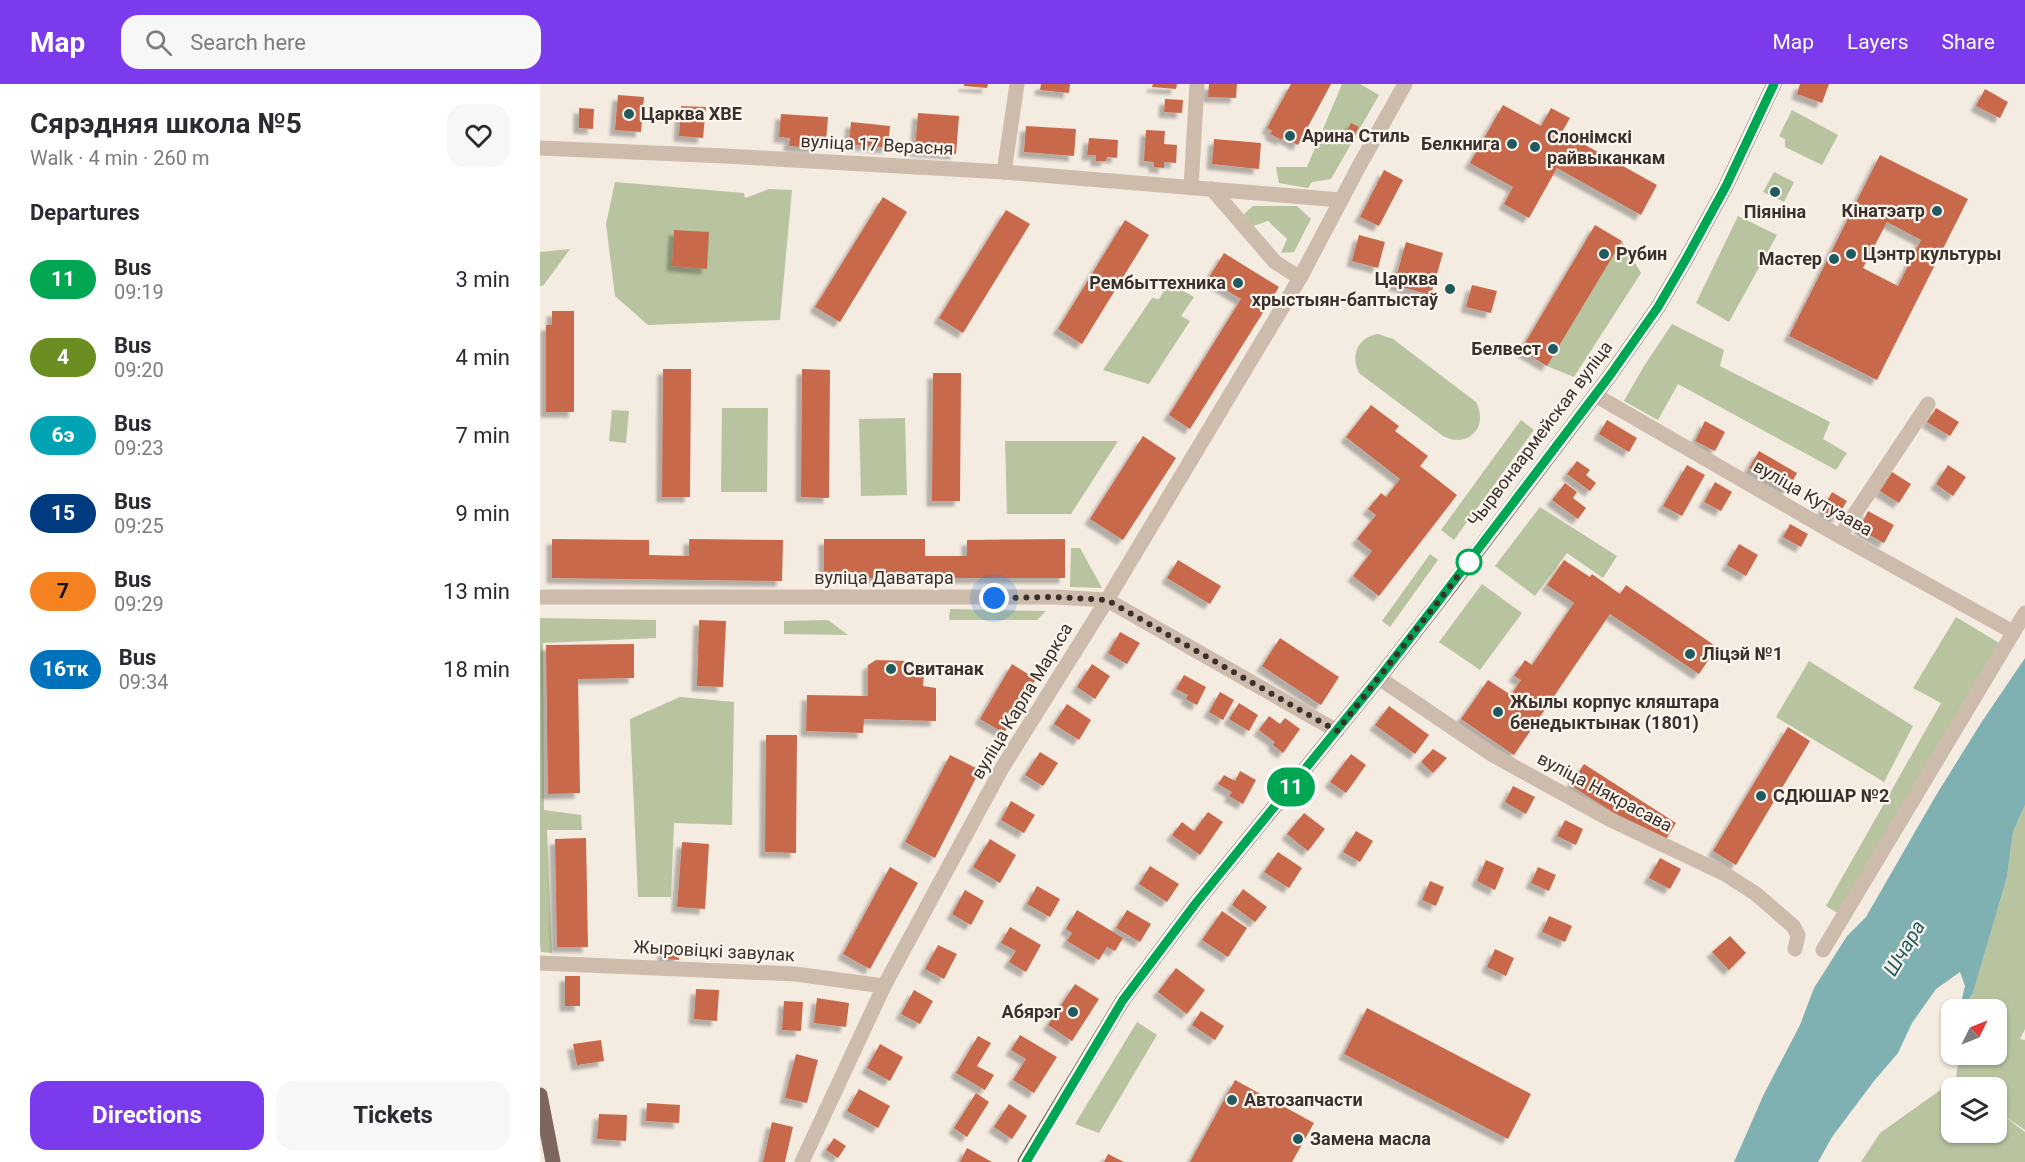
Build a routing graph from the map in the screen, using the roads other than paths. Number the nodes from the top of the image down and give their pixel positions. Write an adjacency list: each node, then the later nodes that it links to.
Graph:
1 (1017, 84): 6 (street)
2 (1197, 84): 7 (street)
3 (1405, 84): 9 (street, вуліца Карла Маркса)
4 (1774, 84): 11 (main road, Чырвонаармейская вуліца)
5 (540, 148): 6 (street, вуліца 17 Верасня)
6 (1004, 172): 7 (street, вуліца 17 Верасня)
7 (1191, 188): 8 (street, вуліца 17 Верасня)
8 (1212, 189): 9 (street, вуліца 17 Верасня); 10 (street)
9 (1341, 200): 10 (street, вуліца Карла Маркса)
10 (1300, 278): 15 (street, вуліца Карла Маркса)
11 (1595, 395): 13 (street, вуліца Кутузава); 18 (main road, Чырвонаармейская вуліца)
12 (1928, 404): 13 (street)
13 (1840, 536): 17 (street, вуліца Кутузава)
14 (540, 597): 15 (street, вуліца Даватара)
15 (1107, 600): 19 (street, вуліца Даватара); 23 (street, вуліца Карла Маркса)
16 (2025, 613): 17 (street)
17 (2013, 632): 21 (street)
18 (1379, 678): 19 (main road, Чырвонаармейская вуліца); 20 (street, вуліца Някрасава)
19 (1337, 731): 27 (main road, Чырвонаармейская вуліца)
20 (1795, 949)
21 (1823, 950)
22 (540, 963): 23 (street, Жыровіцкі завулак)
23 (884, 986): 26 (street, вуліца Карла Маркса)
24 (540, 1095): 25 (main road)
25 (553, 1162)
26 (802, 1162)
27 (1026, 1162)

